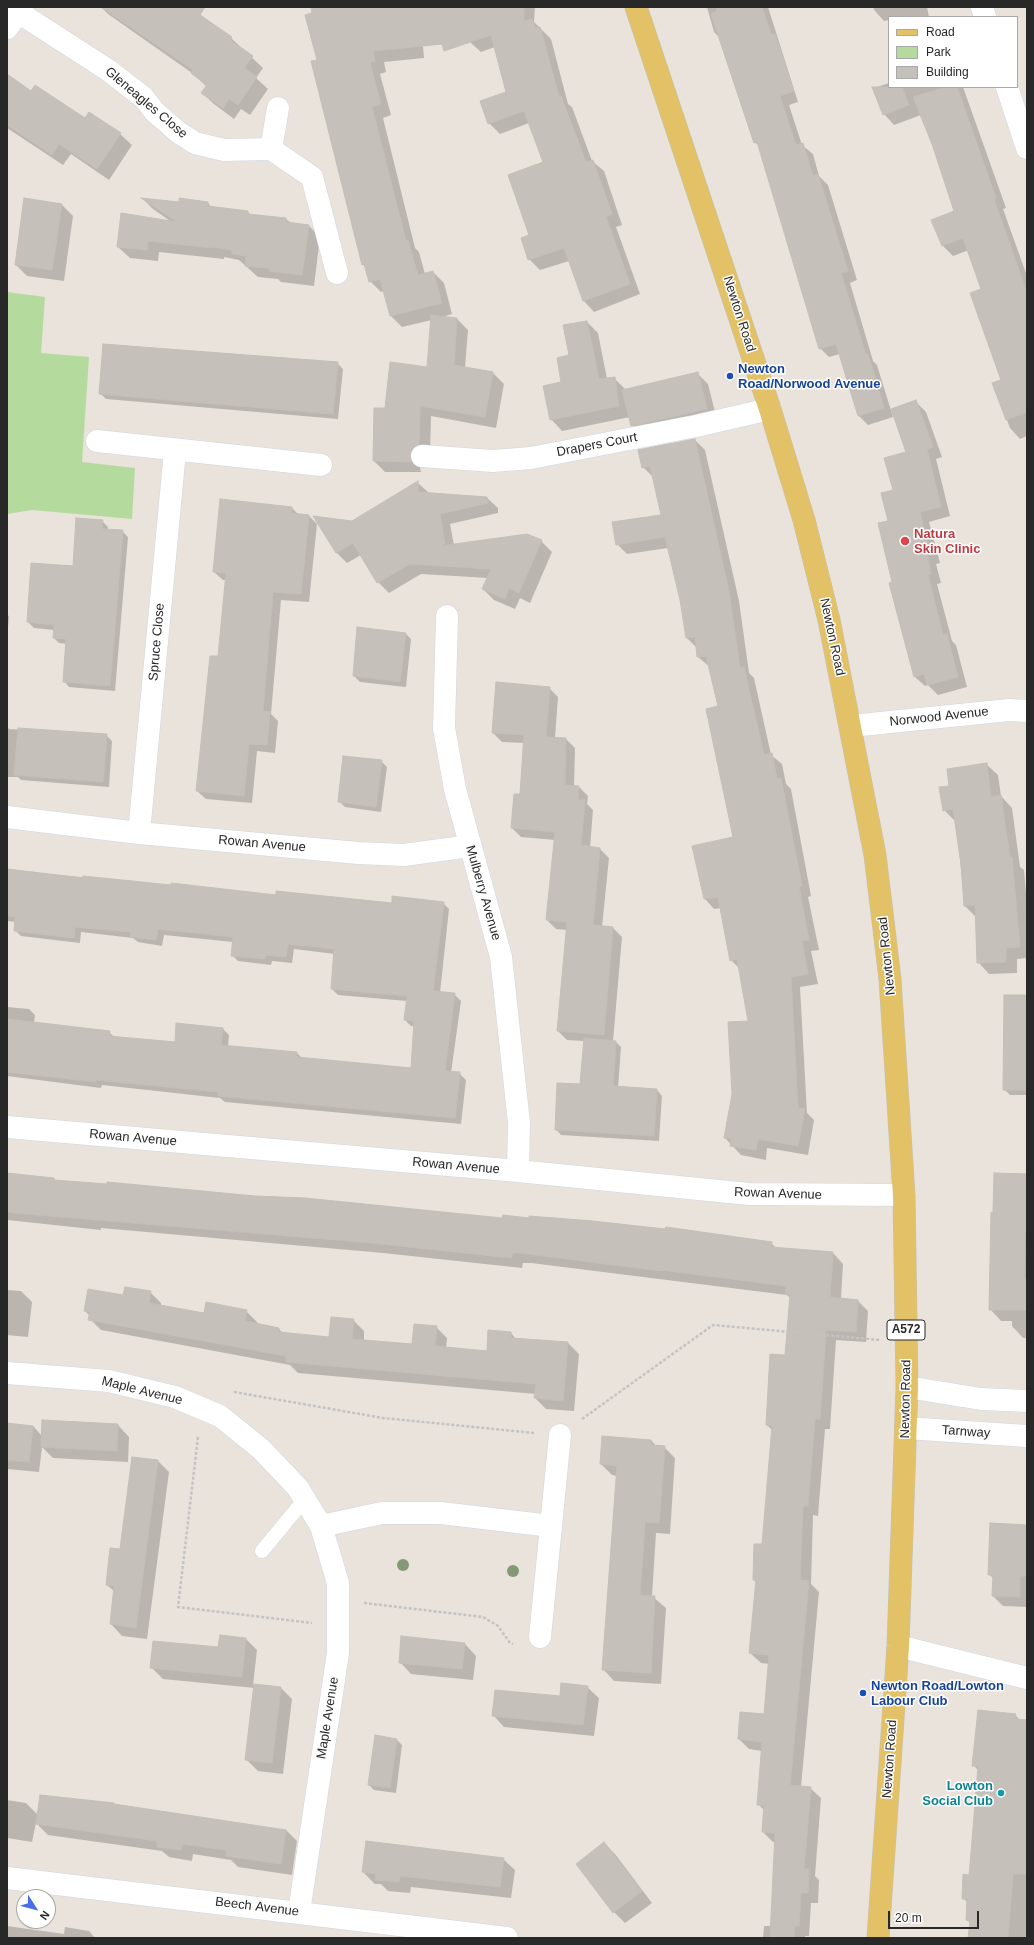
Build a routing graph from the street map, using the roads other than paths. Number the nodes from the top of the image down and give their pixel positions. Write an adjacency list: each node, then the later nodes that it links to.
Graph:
1 (636, 7): 8 (main road, Newton Road / A572)
2 (16, 16): 6 (street, Gleneagles Close)
3 (1007, 88): 5 (street)
4 (278, 108): 6 (street)
5 (1025, 138)
6 (271, 149): 7 (street)
7 (337, 273)
8 (770, 409): 11 (street, Drapers Court); 15 (main road, Newton Road / A572)
9 (97, 441): 10 (street)
10 (175, 451): 12 (street); 17 (street, Spruce Close)
11 (422, 456)
12 (321, 464)
13 (447, 616): 18 (street, Mulberry Avenue)
14 (1027, 711): 15 (street, Norwood Avenue)
15 (851, 726): 21 (main road, Newton Road / A572)
16 (7, 817): 17 (street, Rowan Avenue)
17 (139, 833): 18 (street, Rowan Avenue)
18 (470, 846): 20 (street, Mulberry Avenue)
19 (7, 1127): 20 (street, Rowan Avenue)
20 (518, 1171): 21 (street, Rowan Avenue)
21 (904, 1195): 23 (main road, Newton Road / A572)
22 (7, 1373): 28 (street, Maple Avenue)
23 (907, 1387): 24 (street); 25 (main road, Newton Road / A572)
24 (1027, 1401)
25 (906, 1428): 27 (street, Tarnway); 33 (main road, Newton Road / A572)
26 (560, 1435): 30 (street)
27 (1027, 1436)
28 (305, 1499): 29 (street, Maple Avenue); 31 (lane)
29 (321, 1526): 30 (street); 36 (street, Maple Avenue)
30 (551, 1526): 32 (street)
31 (262, 1551)
32 (540, 1637)
33 (898, 1646): 34 (street); 38 (main road, Newton Road / A572)
34 (1027, 1678)
35 (7, 1878): 36 (street, Beech Avenue)
36 (299, 1912): 37 (street, Beech Avenue)
37 (507, 1938)
38 (878, 1938)

